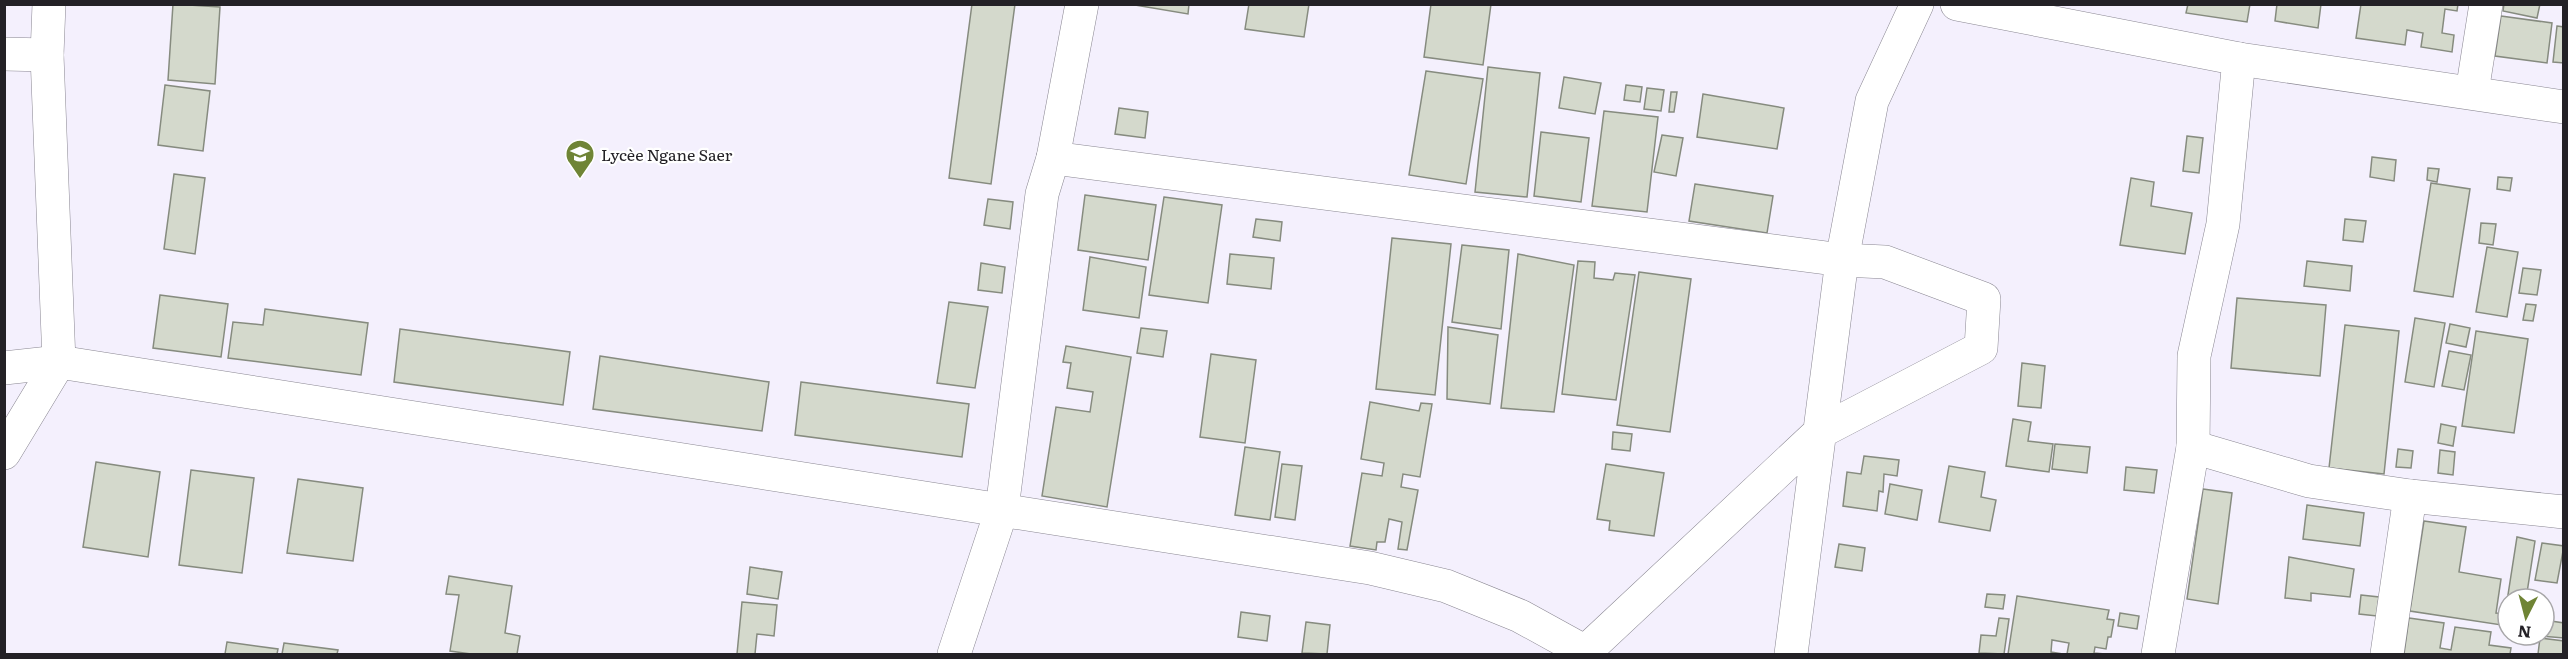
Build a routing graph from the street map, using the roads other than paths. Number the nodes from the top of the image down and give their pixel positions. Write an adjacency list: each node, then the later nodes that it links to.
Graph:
1 (49, 4): 7 (street)
2 (1082, 4): 11 (street)
3 (1917, 4): 12 (street)
4 (1958, 4): 8 (street)
5 (2486, 4): 9 (street)
6 (4, 54): 7 (street)
7 (47, 55): 13 (street)
8 (2239, 59): 9 (street); 16 (street)
9 (2472, 92): 10 (street)
10 (2564, 107)
11 (1053, 158): 12 (street); 19 (street)
12 (1842, 260): 15 (street); 15 (street)
13 (59, 362): 14 (street); 17 (street); 19 (street)
14 (4, 368)
15 (1820, 432): 21 (street); 23 (street)
16 (2193, 447): 18 (street); 24 (street)
17 (4, 453)
18 (2410, 496): 20 (street); 25 (street)
19 (1002, 509): 21 (street); 22 (street)
20 (2564, 512)
21 (1587, 653)
22 (954, 654)
23 (1791, 654)
24 (2158, 654)
25 (2387, 654)

